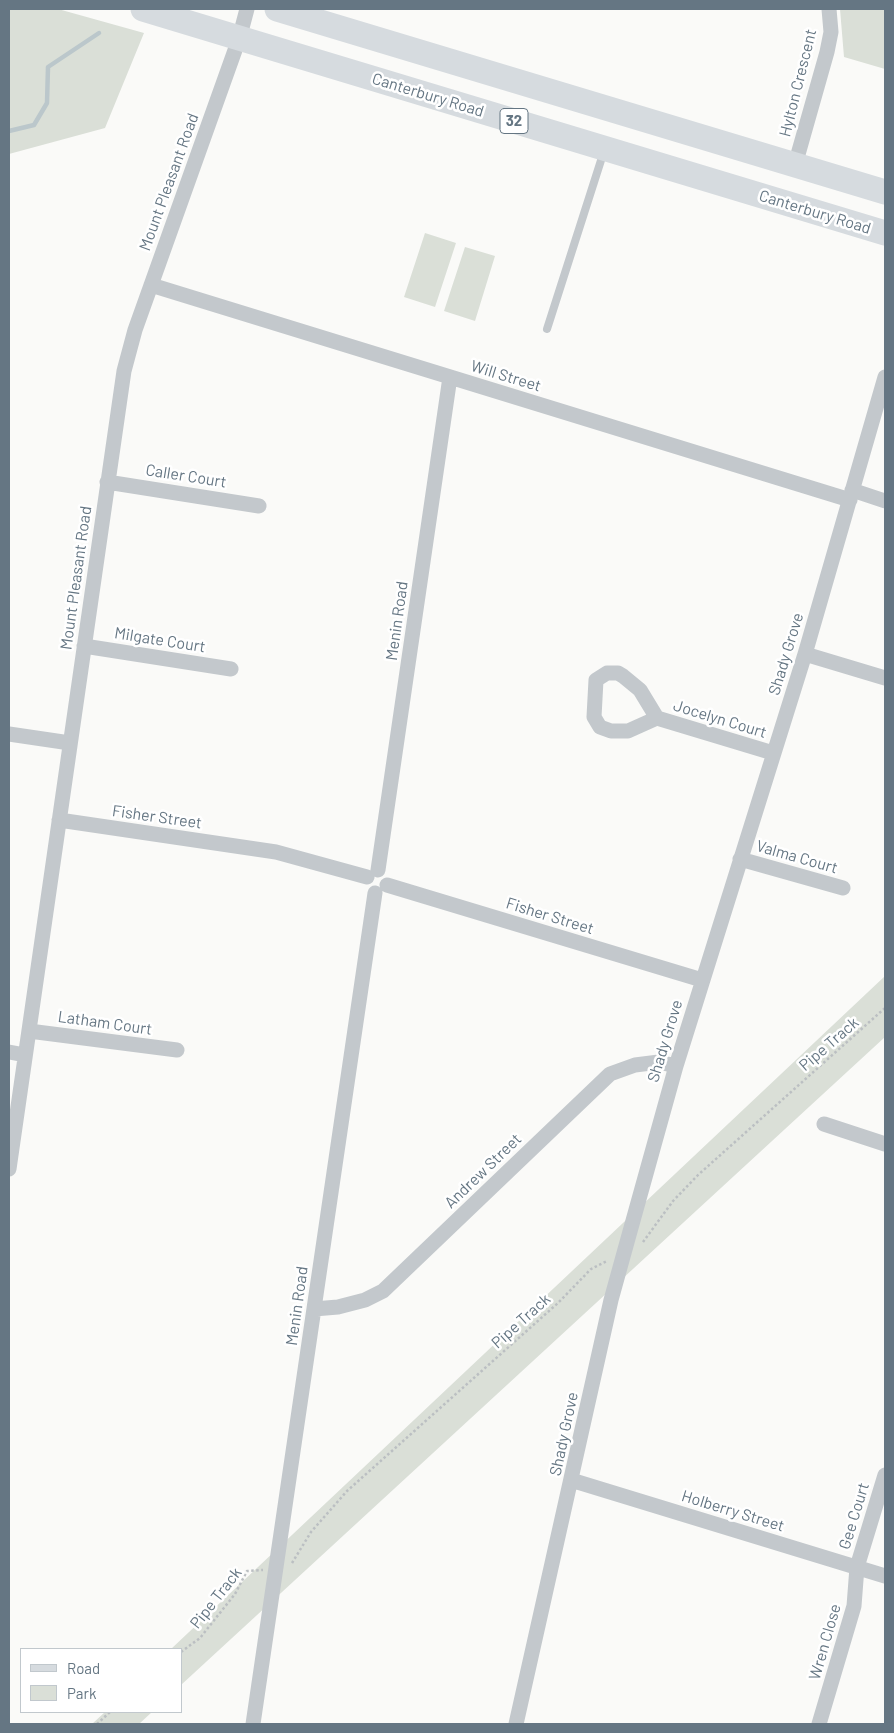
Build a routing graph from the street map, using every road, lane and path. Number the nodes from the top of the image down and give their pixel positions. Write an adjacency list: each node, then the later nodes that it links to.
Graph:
1 (143, 9): 5 (main road, Canterbury Road / 32)
2 (247, 9): 5 (street, Mount Pleasant Road)
3 (276, 9): 7 (main road, 32)
4 (829, 9): 7 (street, Hylton Crescent)
5 (239, 38): 6 (main road, Canterbury Road / 32); 10 (street, Mount Pleasant Road)
6 (604, 149): 9 (main road, Canterbury Road / 32); 11 (lane)
7 (795, 165): 8 (main road, 32)
8 (885, 192)
9 (885, 233)
10 (151, 285): 12 (street, Will Street); 14 (street, Mount Pleasant Road)
11 (547, 329)
12 (450, 377): 15 (street, Will Street); 28 (street, Menin Road)
13 (885, 377): 15 (street, Shady Grove)
14 (107, 482): 17 (street, Caller Court); 18 (street, Mount Pleasant Road)
15 (851, 495): 16 (street, Will Street); 19 (street, Shady Grove)
16 (885, 501)
17 (259, 506)
18 (84, 646): 20 (street, Milgate Court); 24 (street, Mount Pleasant Road)
19 (805, 654): 21 (street); 25 (street, Shady Grove)
20 (231, 669)
21 (885, 678)
22 (657, 718): 22 (street, Jocelyn Court); 25 (street, Jocelyn Court)
23 (9, 734): 24 (street)
24 (70, 743): 26 (street, Mount Pleasant Road)
25 (774, 753): 27 (street, Shady Grove)
26 (59, 820): 28 (street, Fisher Street); 33 (street, Mount Pleasant Road)
27 (740, 859): 29 (street, Valma Court); 31 (street, Shady Grove)
28 (373, 874): 30 (street)
29 (844, 888)
30 (381, 889): 31 (street, Fisher Street); 42 (street, Menin Road)
31 (702, 980): 37 (street, Shady Grove)
32 (885, 1008): 41 (path, Pipe Track)
33 (29, 1030): 34 (street, Latham Court); 36 (street, Mount Pleasant Road)
34 (177, 1050)
35 (9, 1052): 36 (street)
36 (25, 1054): 40 (street, Mount Pleasant Road)
37 (676, 1066): 41 (street, Shady Grove); 42 (street, Andrew Street)
38 (824, 1124): 39 (street)
39 (885, 1144)
40 (9, 1169)
41 (624, 1253): 44 (street, Shady Grove); 46 (path, Pipe Track)
42 (314, 1309): 46 (street, Menin Road)
43 (885, 1475): 45 (street, Gee Court)
44 (571, 1480): 45 (street, Holberry Street); 52 (street, Shady Grove)
45 (857, 1567): 47 (street, Holberry Street); 53 (street, Wren Close)
46 (275, 1569): 48 (path, Pipe Track); 51 (street, Menin Road)
47 (885, 1576)
48 (182, 1651)
49 (109, 1713): 50 (path)
50 (97, 1724)
51 (253, 1724)
52 (516, 1724)
53 (819, 1724)

